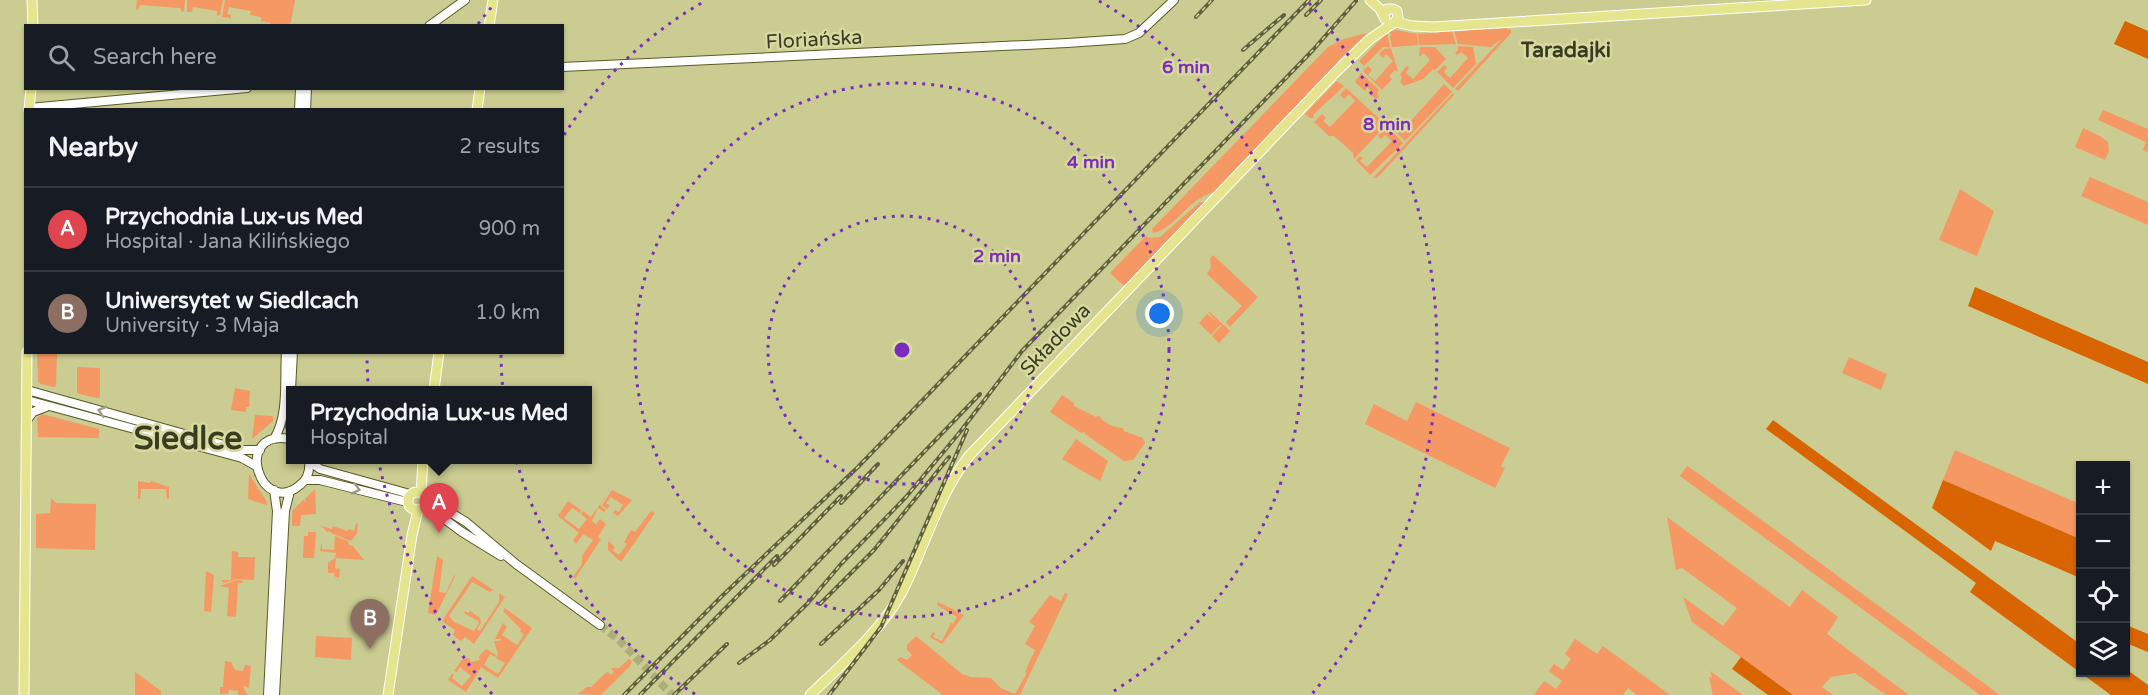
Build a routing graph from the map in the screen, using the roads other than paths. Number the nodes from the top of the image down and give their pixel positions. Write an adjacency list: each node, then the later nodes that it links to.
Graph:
1 (32, 0): 9 (main road)
2 (465, 0): 10 (street)
3 (1174, 0): 12 (street, Floriańska)
4 (1370, 0): 8 (main road)
5 (1378, 0): 8 (main road)
6 (1866, 0): 8 (main road)
7 (491, 3): 11 (main road)
8 (1390, 17): 51 (main road, Składowa)
9 (33, 24)
10 (432, 24)
11 (489, 24)
12 (564, 67)
13 (31, 90): 18 (main road)
14 (227, 90): 19 (street)
15 (300, 90): 20 (street)
16 (307, 90): 21 (street)
17 (480, 90): 22 (main road)
18 (29, 108)
19 (39, 108)
20 (299, 108)
21 (306, 108)
22 (477, 108)
23 (27, 354): 29 (main road)
24 (286, 354): 33 (street)
25 (293, 354): 27 (street)
26 (439, 354): 28 (main road)
27 (291, 386)
28 (435, 386)
29 (27, 390): 30 (main road); 35 (street, one-way to 29)
30 (27, 400): 31 (street); 32 (main road)
31 (47, 406): 32 (street); 39 (street)
32 (27, 420): 47 (main road)
33 (274, 439): 34 (street); 35 (street)
34 (286, 439)
35 (260, 450): 39 (street)
36 (310, 464): 40 (street)
37 (314, 464): 43 (street)
38 (423, 464): 43 (main road)
39 (256, 466): 41 (street)
40 (305, 480): 42 (street); 43 (street, one-way to 43)
41 (274, 490): 42 (street); 44 (street)
42 (290, 491): 44 (street)
43 (417, 501): 45 (street); 50 (main road)
44 (276, 608): 46 (street)
45 (600, 625)
46 (274, 650): 48 (street); 49 (street)
47 (24, 695)
48 (268, 695)
49 (275, 695)
50 (388, 695)
51 (810, 695)

